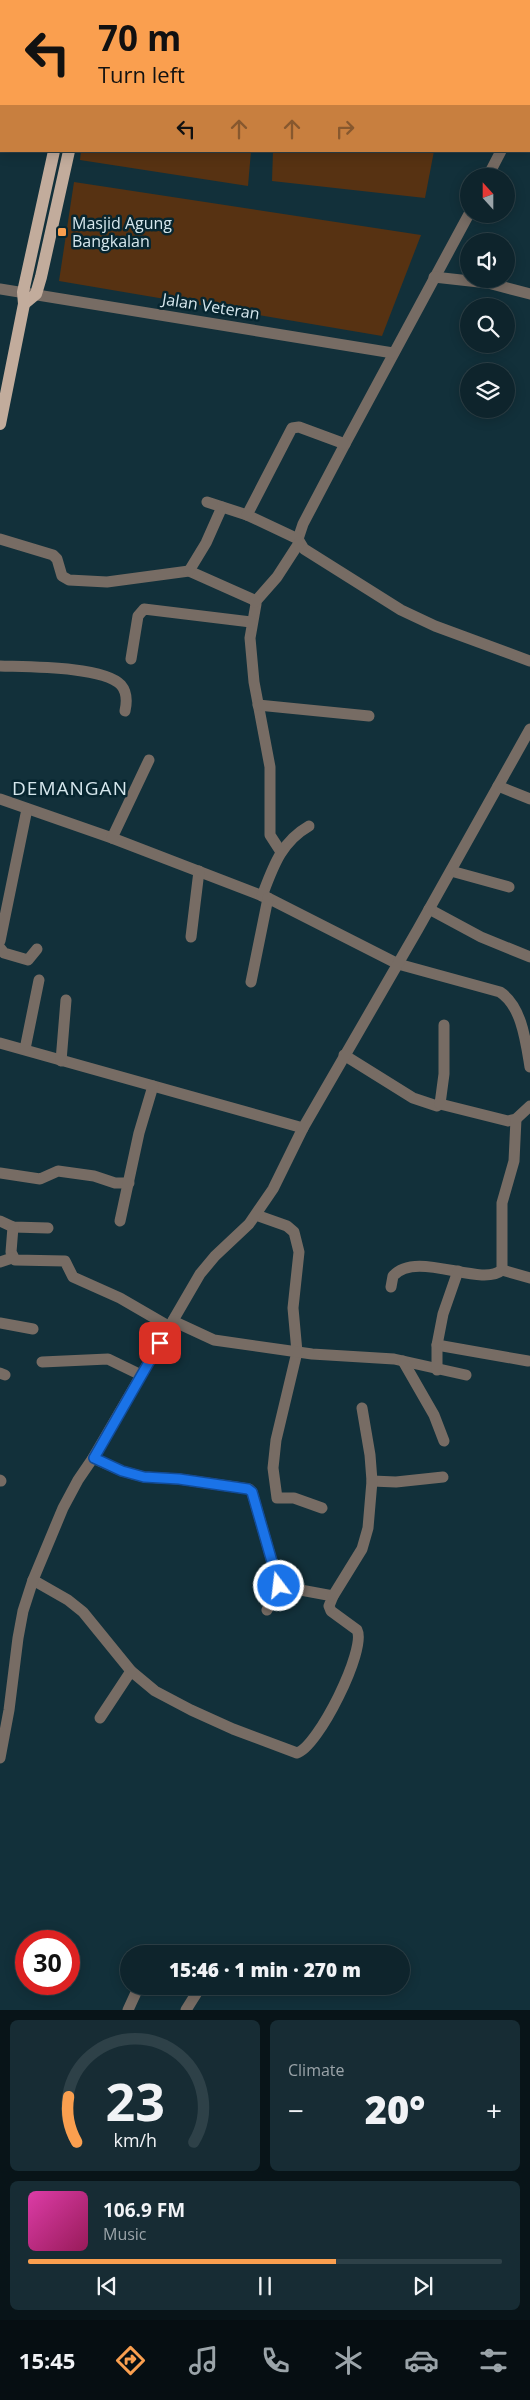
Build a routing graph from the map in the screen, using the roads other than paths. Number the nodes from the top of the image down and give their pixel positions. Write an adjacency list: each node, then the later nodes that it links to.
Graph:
1 (500, 152): 4 (street)
2 (54, 154): 3 (main road); 9 (main road)
3 (68, 156): 9 (main road)
4 (492, 168)
5 (464, 223): 6 (street)
6 (434, 278): 8 (street); 10 (street)
7 (0, 289): 9 (street, Jalan Veteran)
8 (530, 294)
9 (28, 297): 10 (street, Jalan Veteran); 11 (main road)
10 (393, 353): 12 (street)
11 (0, 424)
12 (344, 444): 15 (street); 17 (street)
13 (207, 502): 14 (street)
14 (222, 507): 15 (street); 18 (street)
15 (247, 515): 17 (street)
16 (0, 539): 18 (street)
17 (299, 541): 19 (street); 22 (street)
18 (190, 571): 19 (street)
19 (255, 602): 20 (street)
20 (251, 622): 21 (street); 24 (street)
21 (131, 659)
22 (530, 661)
23 (0, 666): 25 (street)
24 (258, 705): 26 (street); 35 (street)
25 (125, 710)
26 (369, 716)
27 (530, 729): 29 (street)
28 (149, 760): 34 (street)
29 (498, 786): 30 (street); 37 (street)
30 (530, 799)
31 (0, 800): 32 (street)
32 (27, 808): 34 (street); 41 (street)
33 (309, 826): 35 (street)
34 (112, 838): 36 (street)
35 (280, 852): 39 (street)
36 (199, 871): 39 (street); 42 (street)
37 (451, 871): 38 (street); 40 (street)
38 (509, 888)
39 (265, 897): 47 (street); 49 (street)
40 (429, 909): 46 (street); 47 (street)
41 (4, 911): 43 (street)
42 (191, 937)
43 (0, 941)
44 (0, 948): 45 (street)
45 (37, 949)
46 (530, 957)
47 (398, 964): 54 (street); 56 (street)
48 (39, 980): 53 (street)
49 (251, 982)
50 (66, 1000): 55 (street)
51 (444, 1025): 58 (street)
52 (0, 1043): 53 (street)
53 (25, 1049): 55 (street)
54 (344, 1055): 58 (street); 61 (street)
55 (62, 1061): 57 (street)
56 (530, 1067)
57 (153, 1086): 61 (street); 63 (street)
58 (440, 1104): 60 (street)
59 (530, 1106): 60 (street)
60 (516, 1119): 71 (street)
61 (302, 1128): 64 (street)
62 (0, 1173): 63 (street)
63 (129, 1183): 66 (street)
64 (256, 1215): 76 (street); 79 (street)
65 (0, 1221): 67 (street)
66 (120, 1221)
67 (13, 1227): 68 (street); 69 (street)
68 (48, 1228)
69 (12, 1258): 70 (street); 76 (street)
70 (0, 1262)
71 (502, 1270): 72 (street); 73 (street)
72 (458, 1271): 74 (street); 78 (street)
73 (530, 1278)
74 (391, 1287)
75 (0, 1323): 77 (street)
76 (172, 1324): 79 (street); 84 (street)
77 (32, 1329)
78 (437, 1345): 81 (street); 83 (street)
79 (297, 1352): 80 (street); 91 (street)
80 (403, 1361): 83 (street); 87 (street)
81 (528, 1361)
82 (42, 1362): 84 (street)
83 (437, 1370): 85 (street)
84 (141, 1375): 88 (street)
85 (466, 1375)
86 (362, 1408): 90 (street)
87 (444, 1441)
88 (94, 1458): 92 (street); 94 (street)
89 (443, 1477): 90 (street)
90 (372, 1481): 96 (street)
91 (277, 1498): 92 (street); 93 (street)
92 (255, 1503): 95 (street)
93 (322, 1508)
94 (33, 1580): 98 (street); 99 (street)
95 (279, 1586): 96 (street); 97 (street)
96 (333, 1596): 98 (street)
97 (267, 1610)
98 (131, 1671): 100 (street)
99 (5, 1709): 101 (street)
100 (100, 1718)
101 (0, 1758)
102 (135, 1995): 104 (street)
103 (195, 1995): 105 (street)
104 (128, 2010)
105 (186, 2010)

